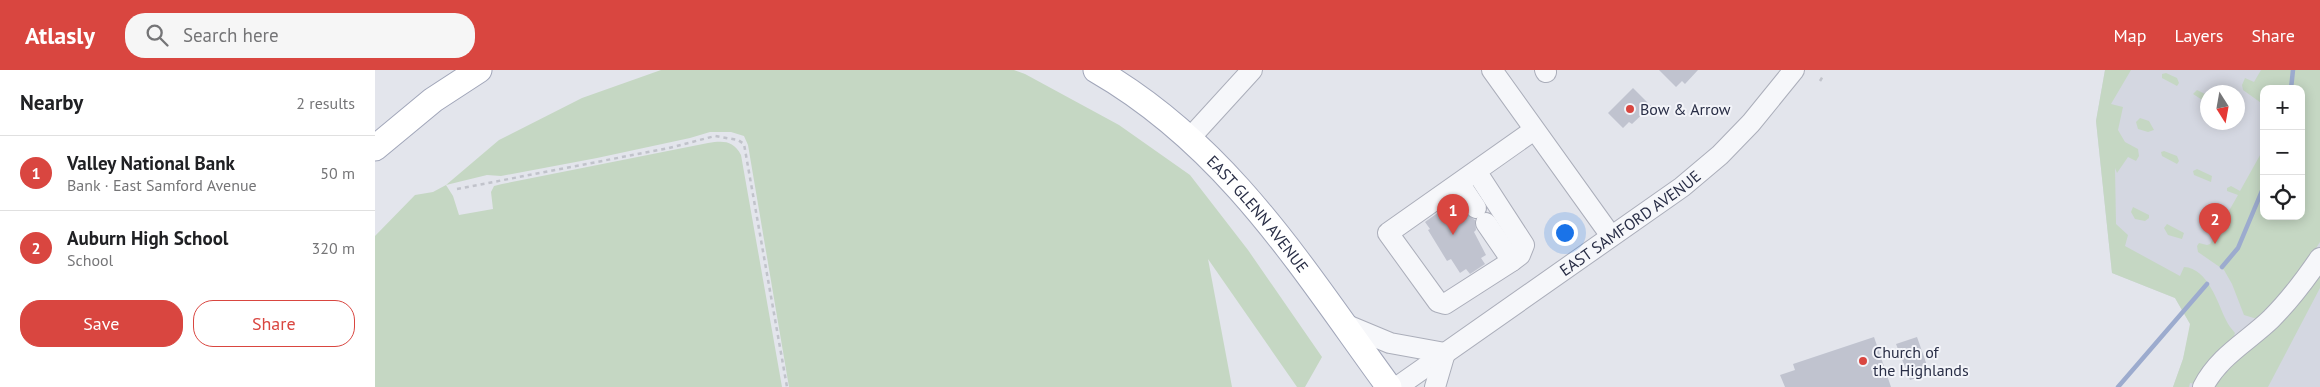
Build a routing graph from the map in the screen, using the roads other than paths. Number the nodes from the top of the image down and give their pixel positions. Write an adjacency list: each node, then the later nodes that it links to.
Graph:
1 (479, 70): 8 (main road)
2 (1096, 70): 7 (main road, EAST GLENN AVENUE)
3 (1252, 70): 7 (street)
4 (1491, 70): 6 (street)
5 (1794, 70): 11 (street, EAST SAMFORD AVENUE)
6 (1534, 130): 9 (street); 11 (street)
7 (1189, 139): 14 (main road, EAST GLENN AVENUE)
8 (375, 148)
9 (1476, 171): 10 (street); 13 (street)
10 (1460, 184): 13 (street); 13 (street)
11 (1611, 236): 15 (street, EAST SAMFORD AVENUE)
12 (2320, 258): 19 (street)
13 (1513, 261)
14 (1342, 323): 15 (street); 16 (main road, EAST GLENN AVENUE)
15 (1445, 353): 17 (street, EAST SAMFORD AVENUE); 18 (street)
16 (1389, 387)
17 (1397, 387)
18 (1435, 387)
19 (2203, 387)

